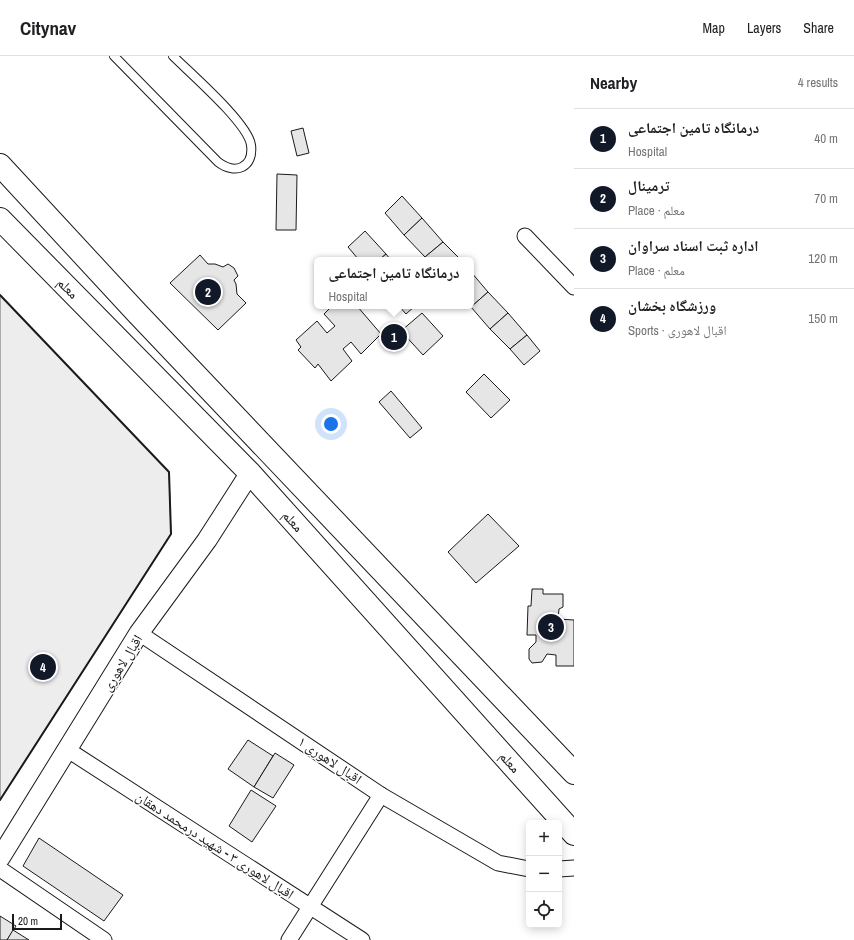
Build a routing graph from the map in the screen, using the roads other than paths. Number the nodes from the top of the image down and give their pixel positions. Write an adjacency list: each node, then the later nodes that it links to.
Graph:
1 (114, 56): 2 (lane)
2 (173, 56)
3 (0, 165): 10 (main road)
4 (0, 220): 7 (main road, معلم)
5 (525, 236): 6 (street)
6 (574, 287)
7 (250, 473): 8 (street, اقبال لاهوری); 12 (main road, معلم)
8 (139, 633): 9 (street, اقبال لاهوری); 11 (street, اقبال لاهوری ۱)
9 (68, 750): 13 (street, اقبال لاهوری); 18 (street, اقبال لاهوری ۳ - شهید درمحمد دهقان)
10 (574, 773)
11 (381, 795): 14 (street, اقبال لاهوری ۱); 18 (street)
12 (574, 834)
13 (0, 858)
14 (526, 868)
15 (574, 868): 17 (street)
16 (0, 869): 19 (street)
17 (562, 869)
18 (310, 907): 20 (street); 21 (street, اقبال لاهوری ۳ - شهید درمحمد دهقان)
19 (104, 940)
20 (289, 940)
21 (362, 940)

